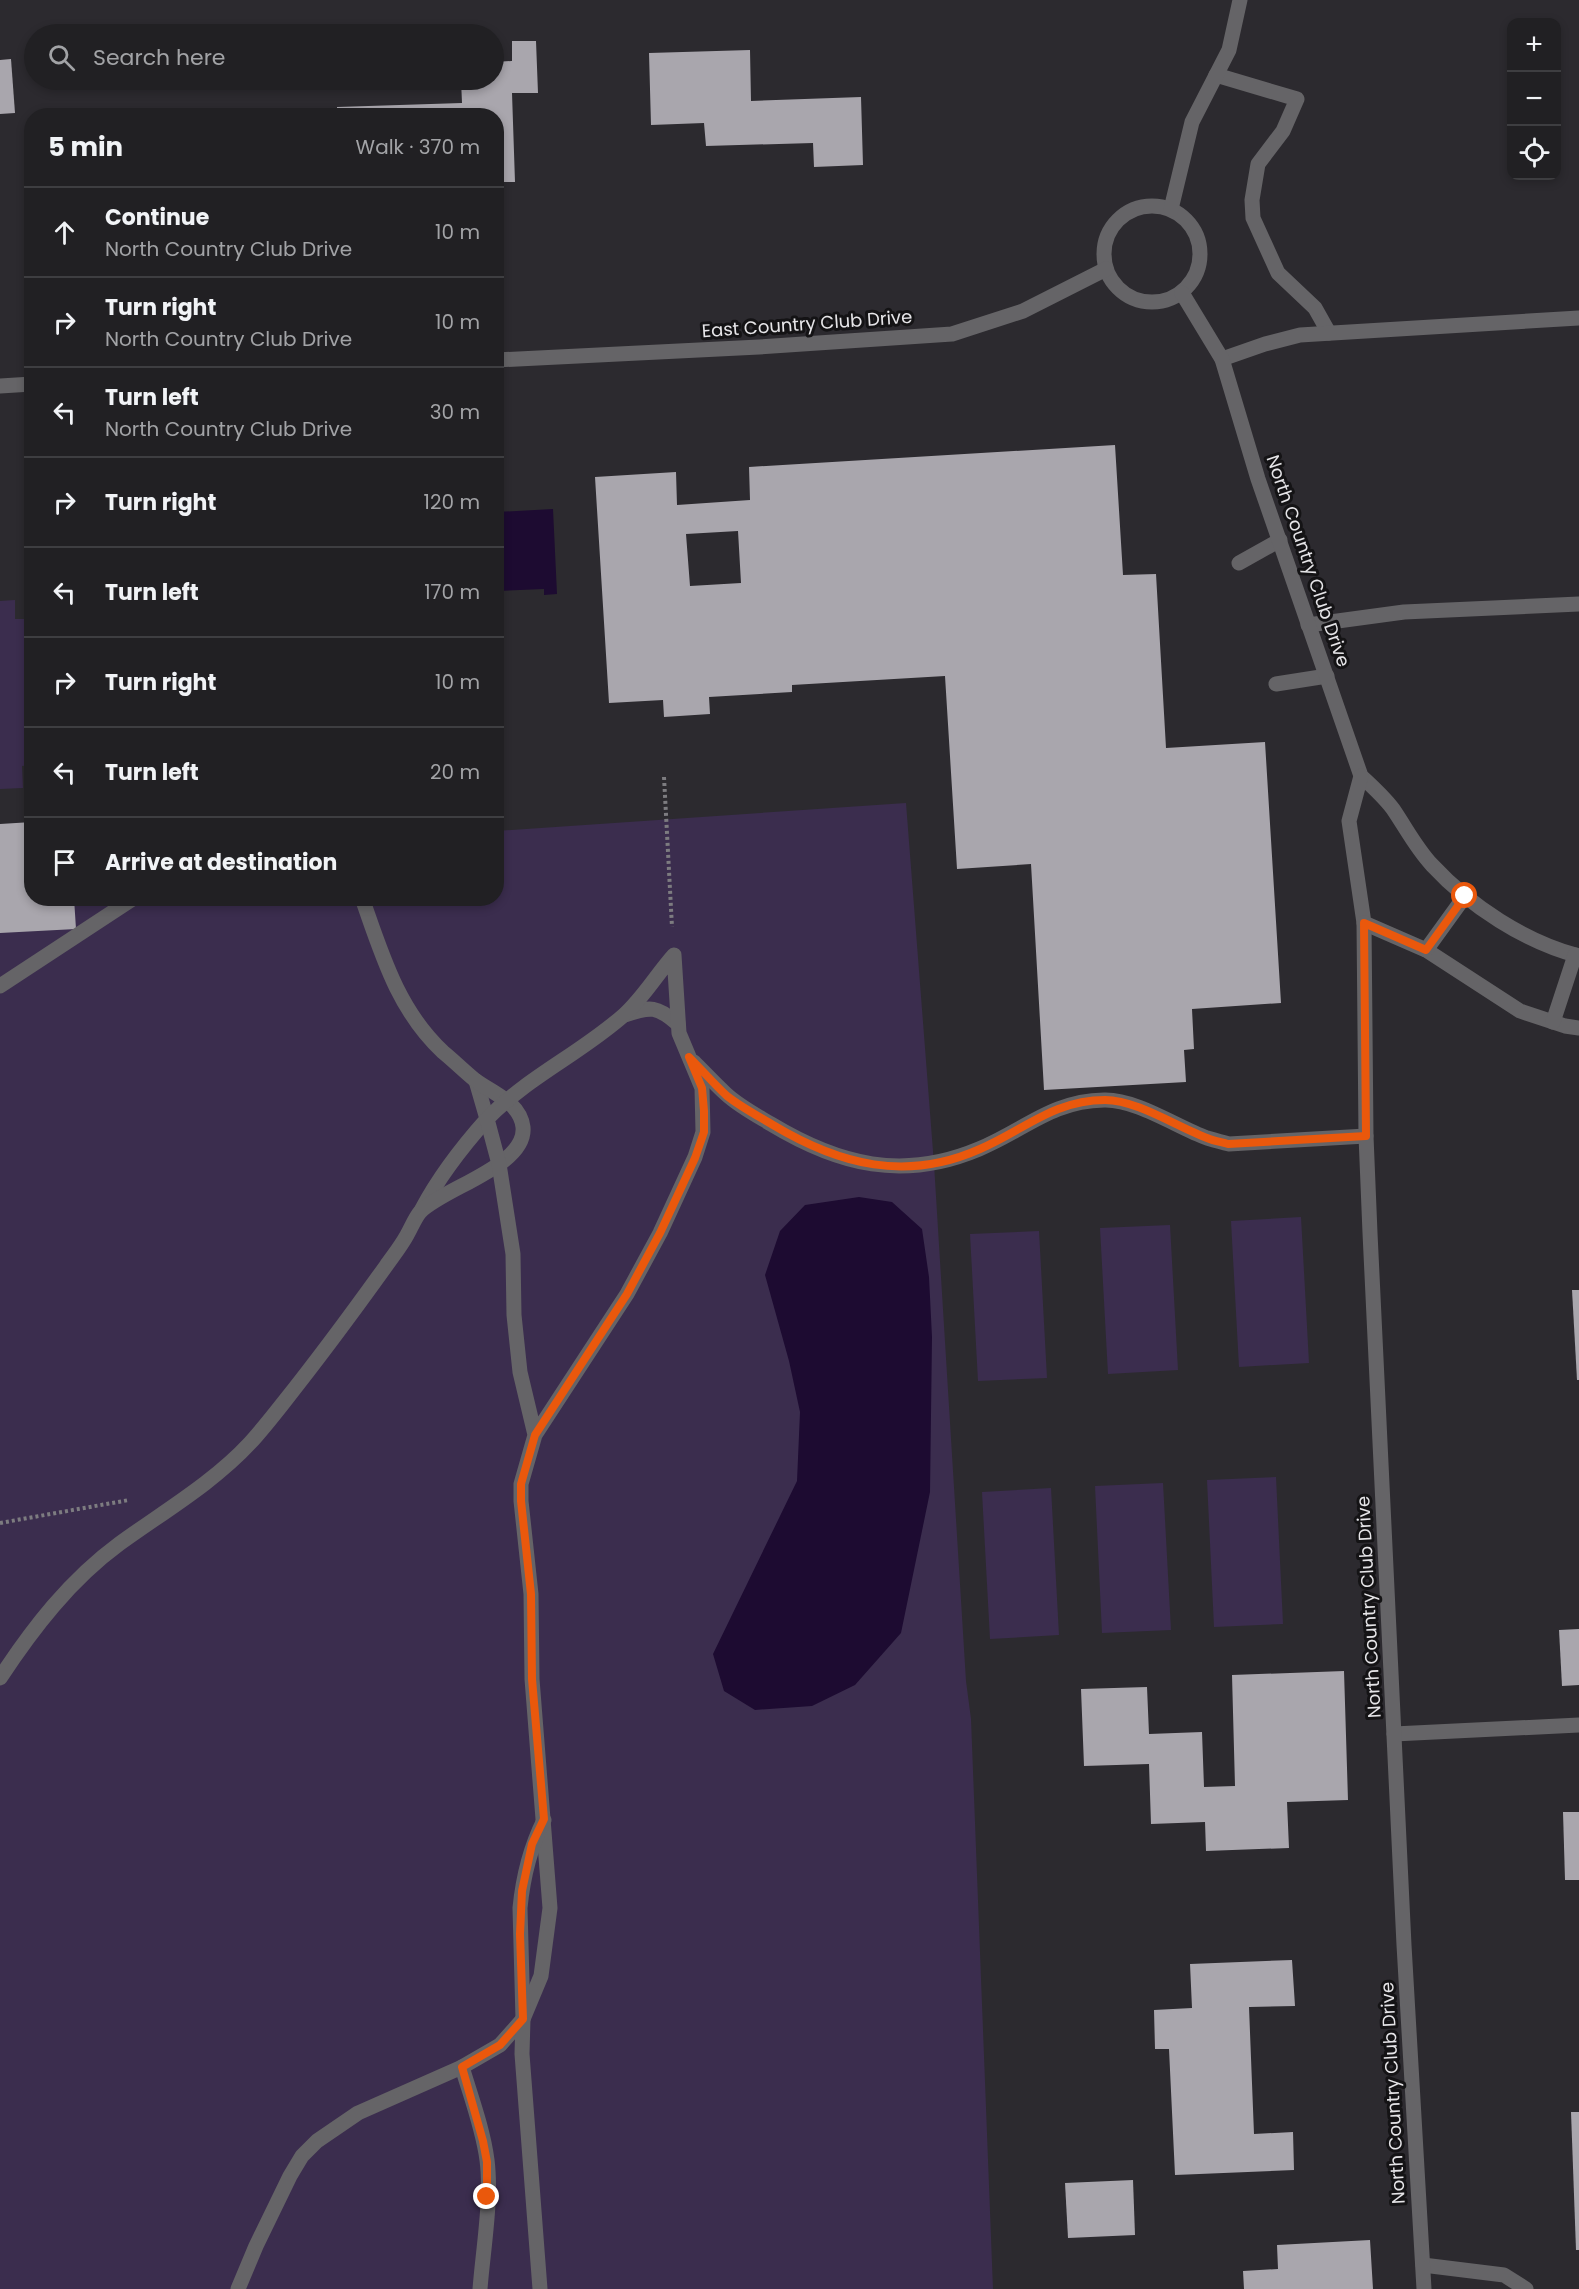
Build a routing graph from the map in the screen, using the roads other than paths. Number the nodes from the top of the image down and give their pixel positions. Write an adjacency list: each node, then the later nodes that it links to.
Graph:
1 (1240, 0): 2 (street)
2 (1216, 75): 3 (street); 7 (street)
3 (1171, 209): 4 (street); 5 (street)
4 (1106, 269): 5 (street); 9 (street, East Country Club Drive)
5 (1182, 293): 8 (street, North Country Club Drive)
6 (1579, 318): 7 (street)
7 (1329, 333): 8 (street)
8 (1222, 359): 12 (street, North Country Club Drive)
9 (504, 360)
10 (24, 384): 11 (street)
11 (0, 386)
12 (1280, 540): 13 (street); 15 (street, North Country Club Drive)
13 (1239, 563)
14 (1579, 604): 15 (street)
15 (1308, 625): 16 (street, North Country Club Drive)
16 (1328, 676): 17 (street); 18 (street, North Country Club Drive)
17 (1276, 684)
18 (1361, 776): 19 (street, North Country Club Drive); 22 (street, North Country Club Drive)
19 (1465, 896): 23 (street); 24 (street, North Country Club Drive)
20 (122, 906): 25 (street)
21 (365, 906): 31 (street)
22 (1364, 923): 23 (street); 34 (street, North Country Club Drive)
23 (1426, 950): 27 (street)
24 (1577, 956): 27 (street)
25 (0, 986)
26 (625, 1015): 28 (street); 28 (street); 32 (street)
27 (1553, 1022): 29 (street)
28 (678, 1024): 30 (street)
29 (1579, 1028)
30 (689, 1057): 34 (street); 37 (street)
31 (476, 1081): 32 (street); 33 (street)
32 (506, 1099): 33 (street); 35 (street)
33 (487, 1119): 35 (street); 36 (street)
34 (1366, 1136): 40 (street, North Country Club Drive)
35 (499, 1164): 36 (street); 37 (street)
36 (420, 1211): 38 (street)
37 (535, 1435): 41 (street)
38 (0, 1678)
39 (1579, 1725): 40 (street)
40 (1394, 1734): 46 (street, North Country Club Drive)
41 (544, 1819): 42 (street); 42 (street)
42 (523, 2019): 43 (street); 44 (street)
43 (500, 2045): 44 (street); 45 (street)
44 (522, 2054): 49 (street)
45 (462, 2067): 47 (street); 48 (street)
46 (1423, 2265): 50 (street, North Country Club Drive); 51 (street)
47 (238, 2289)
48 (480, 2289)
49 (540, 2289)
50 (1424, 2289)
51 (1526, 2289)

